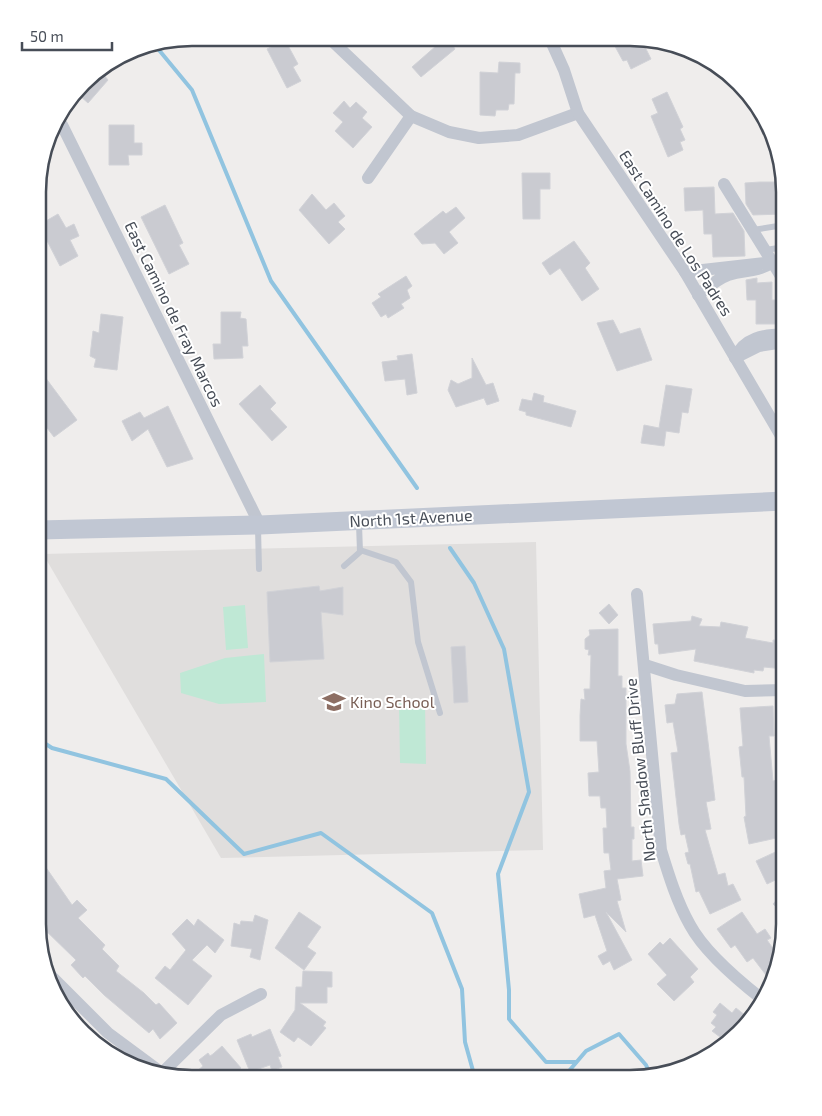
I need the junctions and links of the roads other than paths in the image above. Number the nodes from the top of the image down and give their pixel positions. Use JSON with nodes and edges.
{"nodes":[{"id":1,"x":337,"y":46,"type":"edge"},
{"id":2,"x":553,"y":46,"type":"edge"},
{"id":3,"x":578,"y":113,"type":"junction"},
{"id":4,"x":411,"y":116,"type":"junction"},
{"id":5,"x":62,"y":127,"type":"edge"},
{"id":6,"x":368,"y":178,"type":"dead end"},
{"id":7,"x":724,"y":184,"type":"dead end"},
{"id":8,"x":776,"y":226,"type":"edge"},
{"id":9,"x":753,"y":230,"type":"junction"},
{"id":10,"x":776,"y":248,"type":"edge"},
{"id":11,"x":766,"y":250,"type":"junction"},
{"id":12,"x":773,"y":262,"type":"junction"},
{"id":13,"x":776,"y":267,"type":"edge"},
{"id":14,"x":685,"y":272,"type":"junction"},
{"id":15,"x":698,"y":295,"type":"junction"},
{"id":16,"x":776,"y":334,"type":"edge"},
{"id":17,"x":776,"y":343,"type":"edge"},
{"id":18,"x":736,"y":358,"type":"junction"},
{"id":19,"x":776,"y":427,"type":"edge"},
{"id":20,"x":776,"y":501,"type":"edge"},
{"id":21,"x":359,"y":520,"type":"junction"},
{"id":22,"x":259,"y":525,"type":"junction"},
{"id":23,"x":46,"y":530,"type":"edge"},
{"id":24,"x":360,"y":550,"type":"junction"},
{"id":25,"x":344,"y":566,"type":"dead end"},
{"id":26,"x":259,"y":569,"type":"dead end"},
{"id":27,"x":637,"y":594,"type":"dead end"},
{"id":28,"x":645,"y":665,"type":"junction"},
{"id":29,"x":775,"y":690,"type":"edge"},
{"id":30,"x":440,"y":714,"type":"dead end"},
{"id":31,"x":59,"y":984,"type":"edge"},
{"id":32,"x":261,"y":994,"type":"dead end"},
{"id":33,"x":757,"y":995,"type":"edge"},
{"id":34,"x":149,"y":1063,"type":"edge"},
{"id":35,"x":167,"y":1068,"type":"edge"}],
"edges":[{"from":1,"to":4,"type":"street"},
{"from":2,"to":3,"type":"street","name":"East Camino de Los Padres"},
{"from":3,"to":4,"type":"street"},
{"from":3,"to":14,"type":"street","name":"East Camino de Los Padres"},
{"from":4,"to":6,"type":"street"},
{"from":5,"to":22,"type":"street","name":"East Camino de Fray Marcos"},
{"from":7,"to":9,"type":"street"},
{"from":8,"to":9,"type":"lane"},
{"from":9,"to":11,"type":"street"},
{"from":10,"to":11,"type":"lane"},
{"from":11,"to":12,"type":"street"},
{"from":12,"to":13,"type":"street"},
{"from":12,"to":14,"type":"street"},
{"from":12,"to":15,"type":"street"},
{"from":14,"to":15,"type":"street","name":"East Camino de Los Padres"},
{"from":15,"to":18,"type":"street","name":"East Camino de Los Padres"},
{"from":16,"to":18,"type":"street"},
{"from":17,"to":18,"type":"street"},
{"from":18,"to":19,"type":"street","name":"East Camino de Los Padres"},
{"from":20,"to":21,"type":"main road","name":"North 1st Avenue"},
{"from":21,"to":22,"type":"main road","name":"North 1st Avenue"},
{"from":21,"to":24,"type":"lane"},
{"from":22,"to":23,"type":"main road","name":"North 1st Avenue"},
{"from":22,"to":26,"type":"lane"},
{"from":24,"to":25,"type":"lane"},
{"from":24,"to":30,"type":"lane"},
{"from":27,"to":28,"type":"street","name":"North Shadow Bluff Drive"},
{"from":28,"to":29,"type":"street"},
{"from":28,"to":33,"type":"street","name":"North Shadow Bluff Drive"},
{"from":31,"to":34,"type":"street"},
{"from":32,"to":35,"type":"street"}]}
